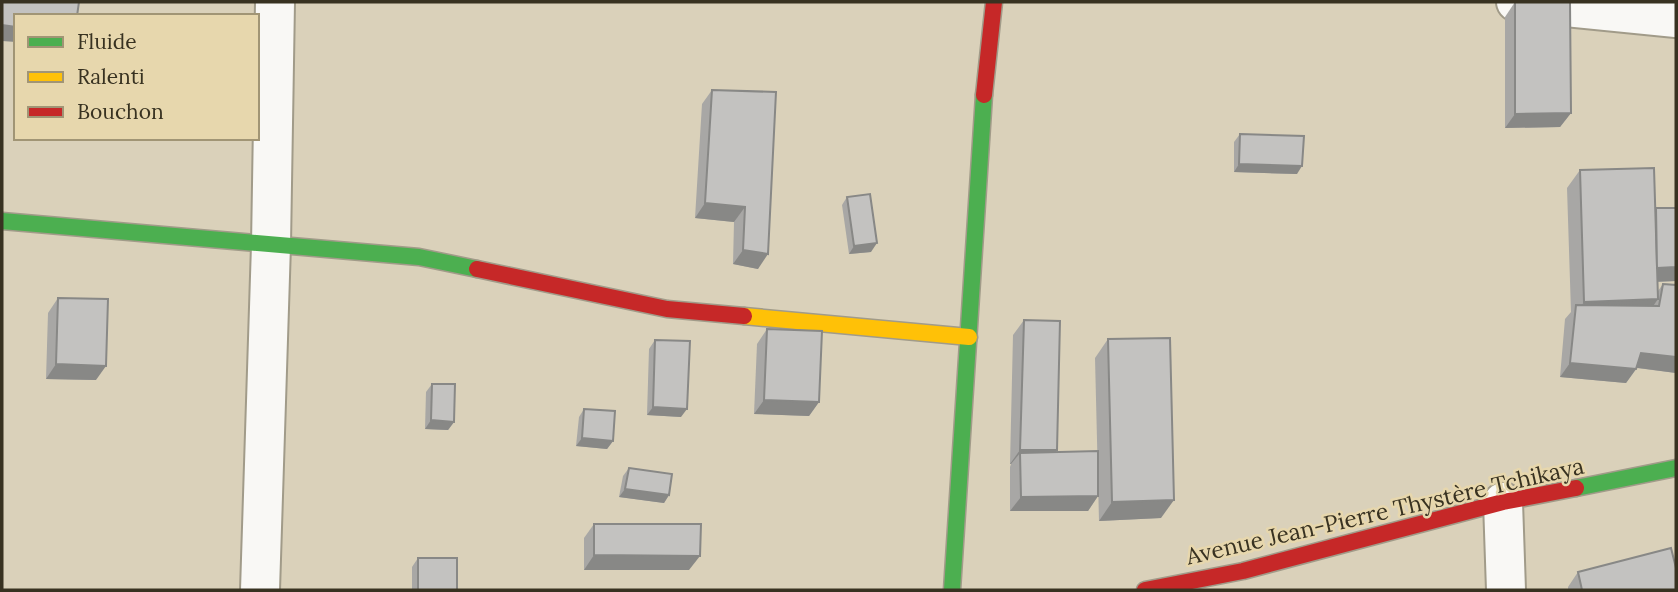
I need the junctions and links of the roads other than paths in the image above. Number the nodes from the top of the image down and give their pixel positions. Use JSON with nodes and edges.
{"nodes":[{"id":1,"x":275,"y":2,"type":"edge"},
{"id":2,"x":994,"y":2,"type":"edge"},
{"id":3,"x":1516,"y":2,"type":"edge"},
{"id":4,"x":1676,"y":18,"type":"edge"},
{"id":5,"x":2,"y":221,"type":"edge"},
{"id":6,"x":271,"y":245,"type":"junction"},
{"id":7,"x":969,"y":337,"type":"junction"},
{"id":8,"x":1676,"y":468,"type":"edge"},
{"id":9,"x":1503,"y":502,"type":"junction"},
{"id":10,"x":260,"y":590,"type":"edge"},
{"id":11,"x":952,"y":590,"type":"edge"},
{"id":12,"x":1145,"y":590,"type":"edge"},
{"id":13,"x":1507,"y":590,"type":"edge"}],
"edges":[{"from":1,"to":6,"type":"street"},
{"from":2,"to":7,"type":"street"},
{"from":3,"to":4,"type":"street"},
{"from":5,"to":6,"type":"street"},
{"from":6,"to":7,"type":"street"},
{"from":6,"to":10,"type":"street"},
{"from":7,"to":11,"type":"street"},
{"from":8,"to":9,"type":"street","name":"Avenue Jean-Pierre Thystère Tchikaya"},
{"from":9,"to":12,"type":"street","name":"Avenue Jean-Pierre Thystère Tchikaya"},
{"from":9,"to":13,"type":"street"}]}
